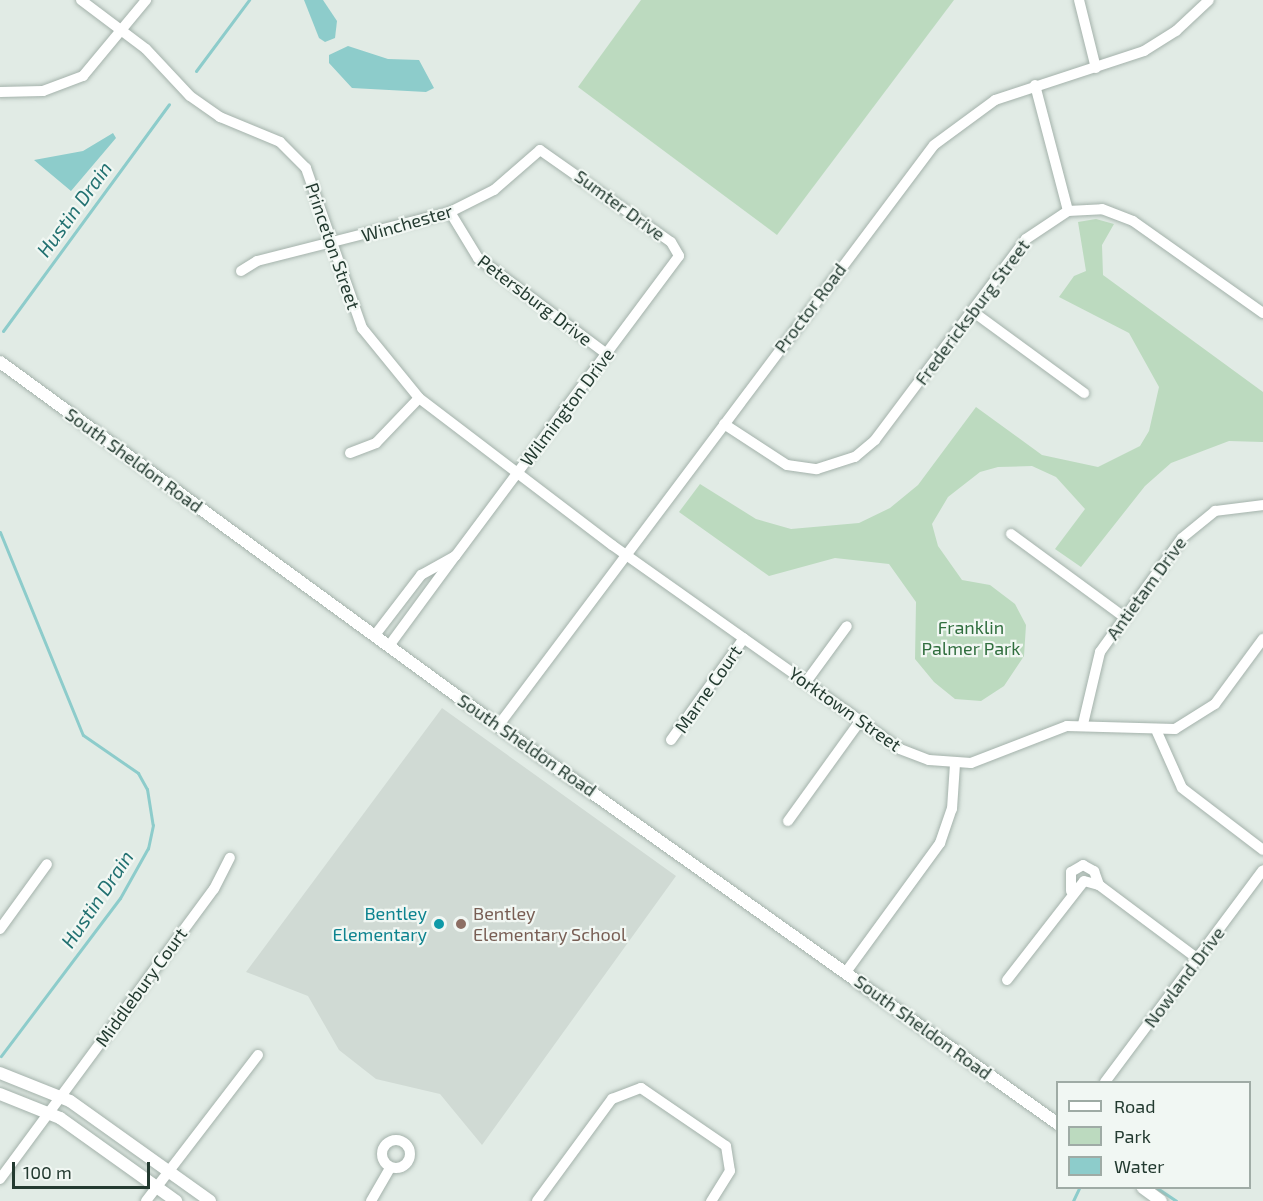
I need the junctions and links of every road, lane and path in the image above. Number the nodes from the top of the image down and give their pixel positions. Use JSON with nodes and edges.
{"nodes":[{"id":1,"x":81,"y":0,"type":"edge"},
{"id":2,"x":146,"y":0,"type":"edge"},
{"id":3,"x":1079,"y":0,"type":"edge"},
{"id":4,"x":1209,"y":0,"type":"edge"},
{"id":5,"x":123,"y":30,"type":"junction"},
{"id":6,"x":1096,"y":68,"type":"junction"},
{"id":7,"x":1035,"y":85,"type":"junction"},
{"id":8,"x":0,"y":92,"type":"edge"},
{"id":9,"x":556,"y":159,"type":"joint"},
{"id":10,"x":1068,"y":211,"type":"junction"},
{"id":11,"x":450,"y":212,"type":"junction"},
{"id":12,"x":330,"y":244,"type":"junction"},
{"id":13,"x":679,"y":256,"type":"joint"},
{"id":14,"x":241,"y":271,"type":"dead end"},
{"id":15,"x":972,"y":311,"type":"junction"},
{"id":16,"x":1263,"y":313,"type":"edge"},
{"id":17,"x":607,"y":354,"type":"junction"},
{"id":18,"x":0,"y":362,"type":"edge"},
{"id":19,"x":1084,"y":393,"type":"dead end"},
{"id":20,"x":419,"y":398,"type":"junction"},
{"id":21,"x":724,"y":424,"type":"junction"},
{"id":22,"x":350,"y":453,"type":"dead end"},
{"id":23,"x":518,"y":473,"type":"junction"},
{"id":24,"x":1263,"y":505,"type":"edge"},
{"id":25,"x":570,"y":513,"type":"joint"},
{"id":26,"x":1011,"y":534,"type":"dead end"},
{"id":27,"x":627,"y":555,"type":"junction"},
{"id":28,"x":455,"y":556,"type":"junction"},
{"id":29,"x":1124,"y":617,"type":"junction"},
{"id":30,"x":847,"y":626,"type":"dead end"},
{"id":31,"x":375,"y":636,"type":"junction"},
{"id":32,"x":744,"y":638,"type":"junction"},
{"id":33,"x":1263,"y":639,"type":"edge"},
{"id":34,"x":389,"y":646,"type":"junction"},
{"id":35,"x":806,"y":682,"type":"junction"},
{"id":36,"x":860,"y":721,"type":"junction"},
{"id":37,"x":1083,"y":724,"type":"junction"},
{"id":38,"x":498,"y":726,"type":"junction"},
{"id":39,"x":1157,"y":732,"type":"junction"},
{"id":40,"x":672,"y":740,"type":"dead end"},
{"id":41,"x":955,"y":764,"type":"junction"},
{"id":42,"x":788,"y":821,"type":"dead end"},
{"id":43,"x":1263,"y":850,"type":"edge"},
{"id":44,"x":230,"y":858,"type":"dead end"},
{"id":45,"x":47,"y":864,"type":"dead end"},
{"id":46,"x":1263,"y":870,"type":"edge"},
{"id":47,"x":0,"y":929,"type":"edge"},
{"id":48,"x":1198,"y":959,"type":"junction"},
{"id":49,"x":846,"y":972,"type":"junction"},
{"id":50,"x":1007,"y":980,"type":"dead end"},
{"id":51,"x":258,"y":1055,"type":"dead end"},
{"id":52,"x":0,"y":1073,"type":"edge"},
{"id":53,"x":1106,"y":1081,"type":"edge"},
{"id":54,"x":0,"y":1094,"type":"edge"},
{"id":55,"x":60,"y":1098,"type":"junction"},
{"id":56,"x":48,"y":1114,"type":"junction"},
{"id":57,"x":1056,"y":1123,"type":"edge"},
{"id":58,"x":391,"y":1167,"type":"dead end"},
{"id":59,"x":168,"y":1170,"type":"junction"},
{"id":60,"x":0,"y":1179,"type":"edge"},
{"id":61,"x":156,"y":1186,"type":"junction"},
{"id":62,"x":1144,"y":1189,"type":"edge"},
{"id":63,"x":146,"y":1201,"type":"edge"},
{"id":64,"x":176,"y":1201,"type":"edge"},
{"id":65,"x":210,"y":1201,"type":"edge"},
{"id":66,"x":371,"y":1201,"type":"edge"},
{"id":67,"x":537,"y":1201,"type":"edge"},
{"id":68,"x":711,"y":1201,"type":"edge"},
{"id":69,"x":1161,"y":1201,"type":"edge"}],
"edges":[{"from":1,"to":5,"type":"street","name":"Princeton Street"},
{"from":2,"to":5,"type":"street"},
{"from":3,"to":6,"type":"street"},
{"from":4,"to":6,"type":"street","name":"Proctor Road"},
{"from":5,"to":8,"type":"street"},
{"from":5,"to":12,"type":"street","name":"Princeton Street"},
{"from":6,"to":7,"type":"street","name":"Proctor Road"},
{"from":7,"to":10,"type":"street"},
{"from":7,"to":21,"type":"street","name":"Proctor Road"},
{"from":9,"to":11,"type":"street","name":"Winchester"},
{"from":9,"to":13,"type":"street","name":"Sumter Drive"},
{"from":10,"to":15,"type":"street","name":"Fredericksburg Street"},
{"from":10,"to":16,"type":"street","name":"Fredericksburg Street"},
{"from":11,"to":12,"type":"street","name":"Winchester"},
{"from":11,"to":17,"type":"street","name":"Petersburg Drive"},
{"from":12,"to":14,"type":"street","name":"Winchester"},
{"from":12,"to":20,"type":"street","name":"Princeton Street"},
{"from":13,"to":17,"type":"street","name":"Wilmington Drive"},
{"from":15,"to":19,"type":"street"},
{"from":15,"to":21,"type":"street","name":"Fredericksburg Street"},
{"from":17,"to":23,"type":"street","name":"Wilmington Drive"},
{"from":18,"to":31,"type":"street","name":"South Sheldon Road"},
{"from":20,"to":22,"type":"street"},
{"from":20,"to":23,"type":"street","name":"Princeton Street"},
{"from":21,"to":27,"type":"street","name":"Proctor Road"},
{"from":23,"to":25,"type":"street","name":"Princeton Street"},
{"from":23,"to":28,"type":"street","name":"Wilmington Drive"},
{"from":24,"to":29,"type":"street","name":"Antietam Drive"},
{"from":25,"to":27,"type":"street","name":"Yorktown Street"},
{"from":26,"to":29,"type":"street"},
{"from":27,"to":32,"type":"street","name":"Yorktown Street"},
{"from":27,"to":38,"type":"street","name":"Proctor Road"},
{"from":28,"to":31,"type":"street","name":"Wilmington Drive"},
{"from":28,"to":34,"type":"street","name":"Wilmington Drive"},
{"from":29,"to":37,"type":"street","name":"Antietam Drive"},
{"from":30,"to":35,"type":"street"},
{"from":31,"to":34,"type":"street","name":"South Sheldon Road"},
{"from":32,"to":35,"type":"street","name":"Yorktown Street"},
{"from":32,"to":40,"type":"street","name":"Marne Court"},
{"from":33,"to":39,"type":"street","name":"Yorktown Street"},
{"from":34,"to":38,"type":"street","name":"South Sheldon Road"},
{"from":35,"to":36,"type":"street","name":"Yorktown Street"},
{"from":36,"to":41,"type":"street","name":"Yorktown Street"},
{"from":36,"to":42,"type":"street"},
{"from":37,"to":39,"type":"street","name":"Yorktown Street"},
{"from":37,"to":41,"type":"street","name":"Yorktown Street"},
{"from":38,"to":49,"type":"street","name":"South Sheldon Road"},
{"from":39,"to":43,"type":"street"},
{"from":41,"to":49,"type":"street"},
{"from":44,"to":55,"type":"street","name":"Middlebury Court"},
{"from":45,"to":47,"type":"street"},
{"from":46,"to":48,"type":"street","name":"Nowland Drive"},
{"from":48,"to":50,"type":"street"},
{"from":48,"to":53,"type":"street","name":"Nowland Drive"},
{"from":49,"to":57,"type":"street","name":"South Sheldon Road"},
{"from":51,"to":59,"type":"street"},
{"from":52,"to":55,"type":"street"},
{"from":54,"to":56,"type":"street"},
{"from":55,"to":56,"type":"street","name":"Middlebury Court"},
{"from":55,"to":59,"type":"street"},
{"from":56,"to":60,"type":"street","name":"Middlebury Court"},
{"from":56,"to":61,"type":"street"},
{"from":58,"to":66,"type":"street"},
{"from":59,"to":61,"type":"street"},
{"from":59,"to":65,"type":"street"},
{"from":61,"to":63,"type":"street"},
{"from":61,"to":64,"type":"street"},
{"from":62,"to":69,"type":"street"},
{"from":67,"to":68,"type":"street"}]}
